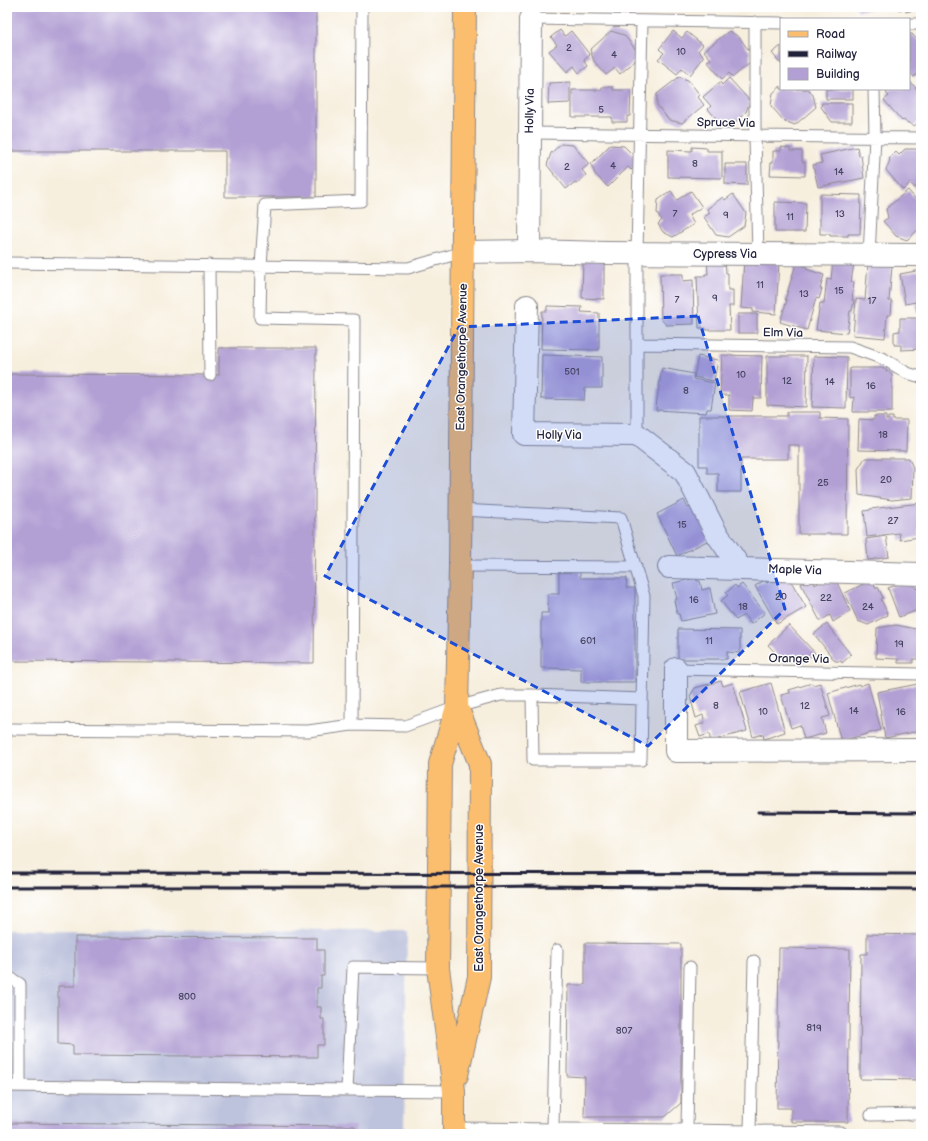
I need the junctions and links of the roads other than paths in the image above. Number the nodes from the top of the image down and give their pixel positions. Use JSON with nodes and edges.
{"nodes":[{"id":1,"x":362,"y":7,"type":"edge"},
{"id":2,"x":465,"y":7,"type":"edge"},
{"id":3,"x":531,"y":20,"type":"joint"},
{"id":4,"x":642,"y":21,"type":"junction"},
{"id":5,"x":755,"y":22,"type":"junction"},
{"id":6,"x":780,"y":22,"type":"edge"},
{"id":7,"x":910,"y":24,"type":"edge"},
{"id":8,"x":921,"y":24,"type":"edge"},
{"id":9,"x":874,"y":90,"type":"edge"},
{"id":10,"x":530,"y":133,"type":"junction"},
{"id":11,"x":640,"y":134,"type":"junction"},
{"id":12,"x":755,"y":136,"type":"junction"},
{"id":13,"x":875,"y":138,"type":"junction"},
{"id":14,"x":921,"y":138,"type":"edge"},
{"id":15,"x":529,"y":251,"type":"junction"},
{"id":16,"x":463,"y":252,"type":"junction"},
{"id":17,"x":637,"y":253,"type":"junction"},
{"id":18,"x":758,"y":254,"type":"junction"},
{"id":19,"x":869,"y":255,"type":"junction"},
{"id":20,"x":921,"y":255,"type":"edge"},
{"id":21,"x":7,"y":263,"type":"edge"},
{"id":22,"x":209,"y":265,"type":"junction"},
{"id":23,"x":261,"y":266,"type":"junction"},
{"id":24,"x":527,"y":306,"type":"dead end"},
{"id":25,"x":638,"y":344,"type":"junction"},
{"id":26,"x":210,"y":375,"type":"dead end"},
{"id":27,"x":921,"y":377,"type":"edge"},
{"id":28,"x":637,"y":435,"type":"junction"},
{"id":29,"x":460,"y":510,"type":"junction"},
{"id":30,"x":460,"y":566,"type":"junction"},
{"id":31,"x":636,"y":567,"type":"junction"},
{"id":32,"x":669,"y":567,"type":"dead end"},
{"id":33,"x":741,"y":569,"type":"junction"},
{"id":34,"x":921,"y":574,"type":"edge"},
{"id":35,"x":676,"y":669,"type":"joint"},
{"id":36,"x":921,"y":674,"type":"edge"},
{"id":37,"x":532,"y":695,"type":"junction"},
{"id":38,"x":642,"y":699,"type":"junction"},
{"id":39,"x":457,"y":707,"type":"junction"},
{"id":40,"x":352,"y":725,"type":"junction"},
{"id":41,"x":7,"y":728,"type":"edge"},
{"id":42,"x":921,"y":750,"type":"edge"},
{"id":43,"x":556,"y":950,"type":"dead end"},
{"id":44,"x":754,"y":960,"type":"dead end"},
{"id":45,"x":690,"y":967,"type":"dead end"},
{"id":46,"x":438,"y":968,"type":"junction"},
{"id":47,"x":7,"y":976,"type":"edge"},
{"id":48,"x":7,"y":1086,"type":"edge"},
{"id":49,"x":20,"y":1086,"type":"junction"},
{"id":50,"x":347,"y":1090,"type":"junction"},
{"id":51,"x":454,"y":1091,"type":"junction"},
{"id":52,"x":921,"y":1114,"type":"edge"},
{"id":53,"x":871,"y":1115,"type":"dead end"},
{"id":54,"x":553,"y":1128,"type":"junction"},
{"id":55,"x":687,"y":1130,"type":"junction"},
{"id":56,"x":454,"y":1131,"type":"edge"},
{"id":57,"x":750,"y":1131,"type":"junction"},
{"id":58,"x":841,"y":1132,"type":"dead end"}],
"edges":[{"from":1,"to":23,"type":"lane"},
{"from":2,"to":16,"type":"main road","name":"East Orangethorpe Avenue"},
{"from":3,"to":4,"type":"lane"},
{"from":3,"to":10,"type":"street","name":"Holly Via"},
{"from":4,"to":5,"type":"lane"},
{"from":4,"to":11,"type":"lane"},
{"from":5,"to":6,"type":"lane"},
{"from":5,"to":12,"type":"lane"},
{"from":7,"to":8,"type":"lane"},
{"from":9,"to":13,"type":"lane"},
{"from":10,"to":11,"type":"lane","name":"Spruce Via"},
{"from":10,"to":15,"type":"street","name":"Holly Via"},
{"from":11,"to":12,"type":"lane","name":"Spruce Via"},
{"from":11,"to":17,"type":"lane"},
{"from":12,"to":13,"type":"lane","name":"Spruce Via"},
{"from":12,"to":18,"type":"lane"},
{"from":13,"to":14,"type":"lane","name":"Spruce Via"},
{"from":13,"to":19,"type":"lane"},
{"from":15,"to":16,"type":"street","name":"Cypress Via"},
{"from":15,"to":17,"type":"street","name":"Cypress Via"},
{"from":16,"to":23,"type":"lane"},
{"from":16,"to":29,"type":"main road","name":"East Orangethorpe Avenue"},
{"from":17,"to":18,"type":"street","name":"Cypress Via"},
{"from":17,"to":25,"type":"lane"},
{"from":18,"to":19,"type":"street","name":"Cypress Via"},
{"from":19,"to":20,"type":"street","name":"Cypress Via"},
{"from":21,"to":22,"type":"lane"},
{"from":22,"to":23,"type":"lane"},
{"from":22,"to":26,"type":"lane"},
{"from":23,"to":40,"type":"lane"},
{"from":24,"to":28,"type":"street","name":"Holly Via"},
{"from":25,"to":27,"type":"lane","name":"Elm Via"},
{"from":25,"to":28,"type":"lane"},
{"from":28,"to":33,"type":"street"},
{"from":29,"to":30,"type":"main road","name":"East Orangethorpe Avenue"},
{"from":29,"to":31,"type":"lane"},
{"from":30,"to":31,"type":"lane"},
{"from":30,"to":39,"type":"main road","name":"East Orangethorpe Avenue"},
{"from":31,"to":38,"type":"lane"},
{"from":32,"to":33,"type":"street","name":"Maple Via"},
{"from":33,"to":34,"type":"street","name":"Maple Via"},
{"from":35,"to":36,"type":"lane","name":"Orange Via"},
{"from":35,"to":42,"type":"street"},
{"from":37,"to":38,"type":"lane"},
{"from":37,"to":38,"type":"lane"},
{"from":37,"to":39,"type":"lane"},
{"from":39,"to":40,"type":"lane"},
{"from":39,"to":46,"type":"main road","name":"East Orangethorpe Avenue"},
{"from":39,"to":51,"type":"main road","name":"East Orangethorpe Avenue"},
{"from":40,"to":41,"type":"lane"},
{"from":43,"to":54,"type":"lane"},
{"from":44,"to":57,"type":"lane"},
{"from":45,"to":55,"type":"lane"},
{"from":46,"to":50,"type":"lane"},
{"from":46,"to":51,"type":"main road","name":"East Orangethorpe Avenue"},
{"from":47,"to":49,"type":"lane"},
{"from":48,"to":49,"type":"lane"},
{"from":49,"to":50,"type":"lane"},
{"from":50,"to":51,"type":"lane"},
{"from":51,"to":56,"type":"main road","name":"East Orangethorpe Avenue"},
{"from":52,"to":53,"type":"lane"},
{"from":54,"to":55,"type":"lane"},
{"from":54,"to":56,"type":"lane"},
{"from":55,"to":57,"type":"lane"},
{"from":57,"to":58,"type":"lane"}]}
